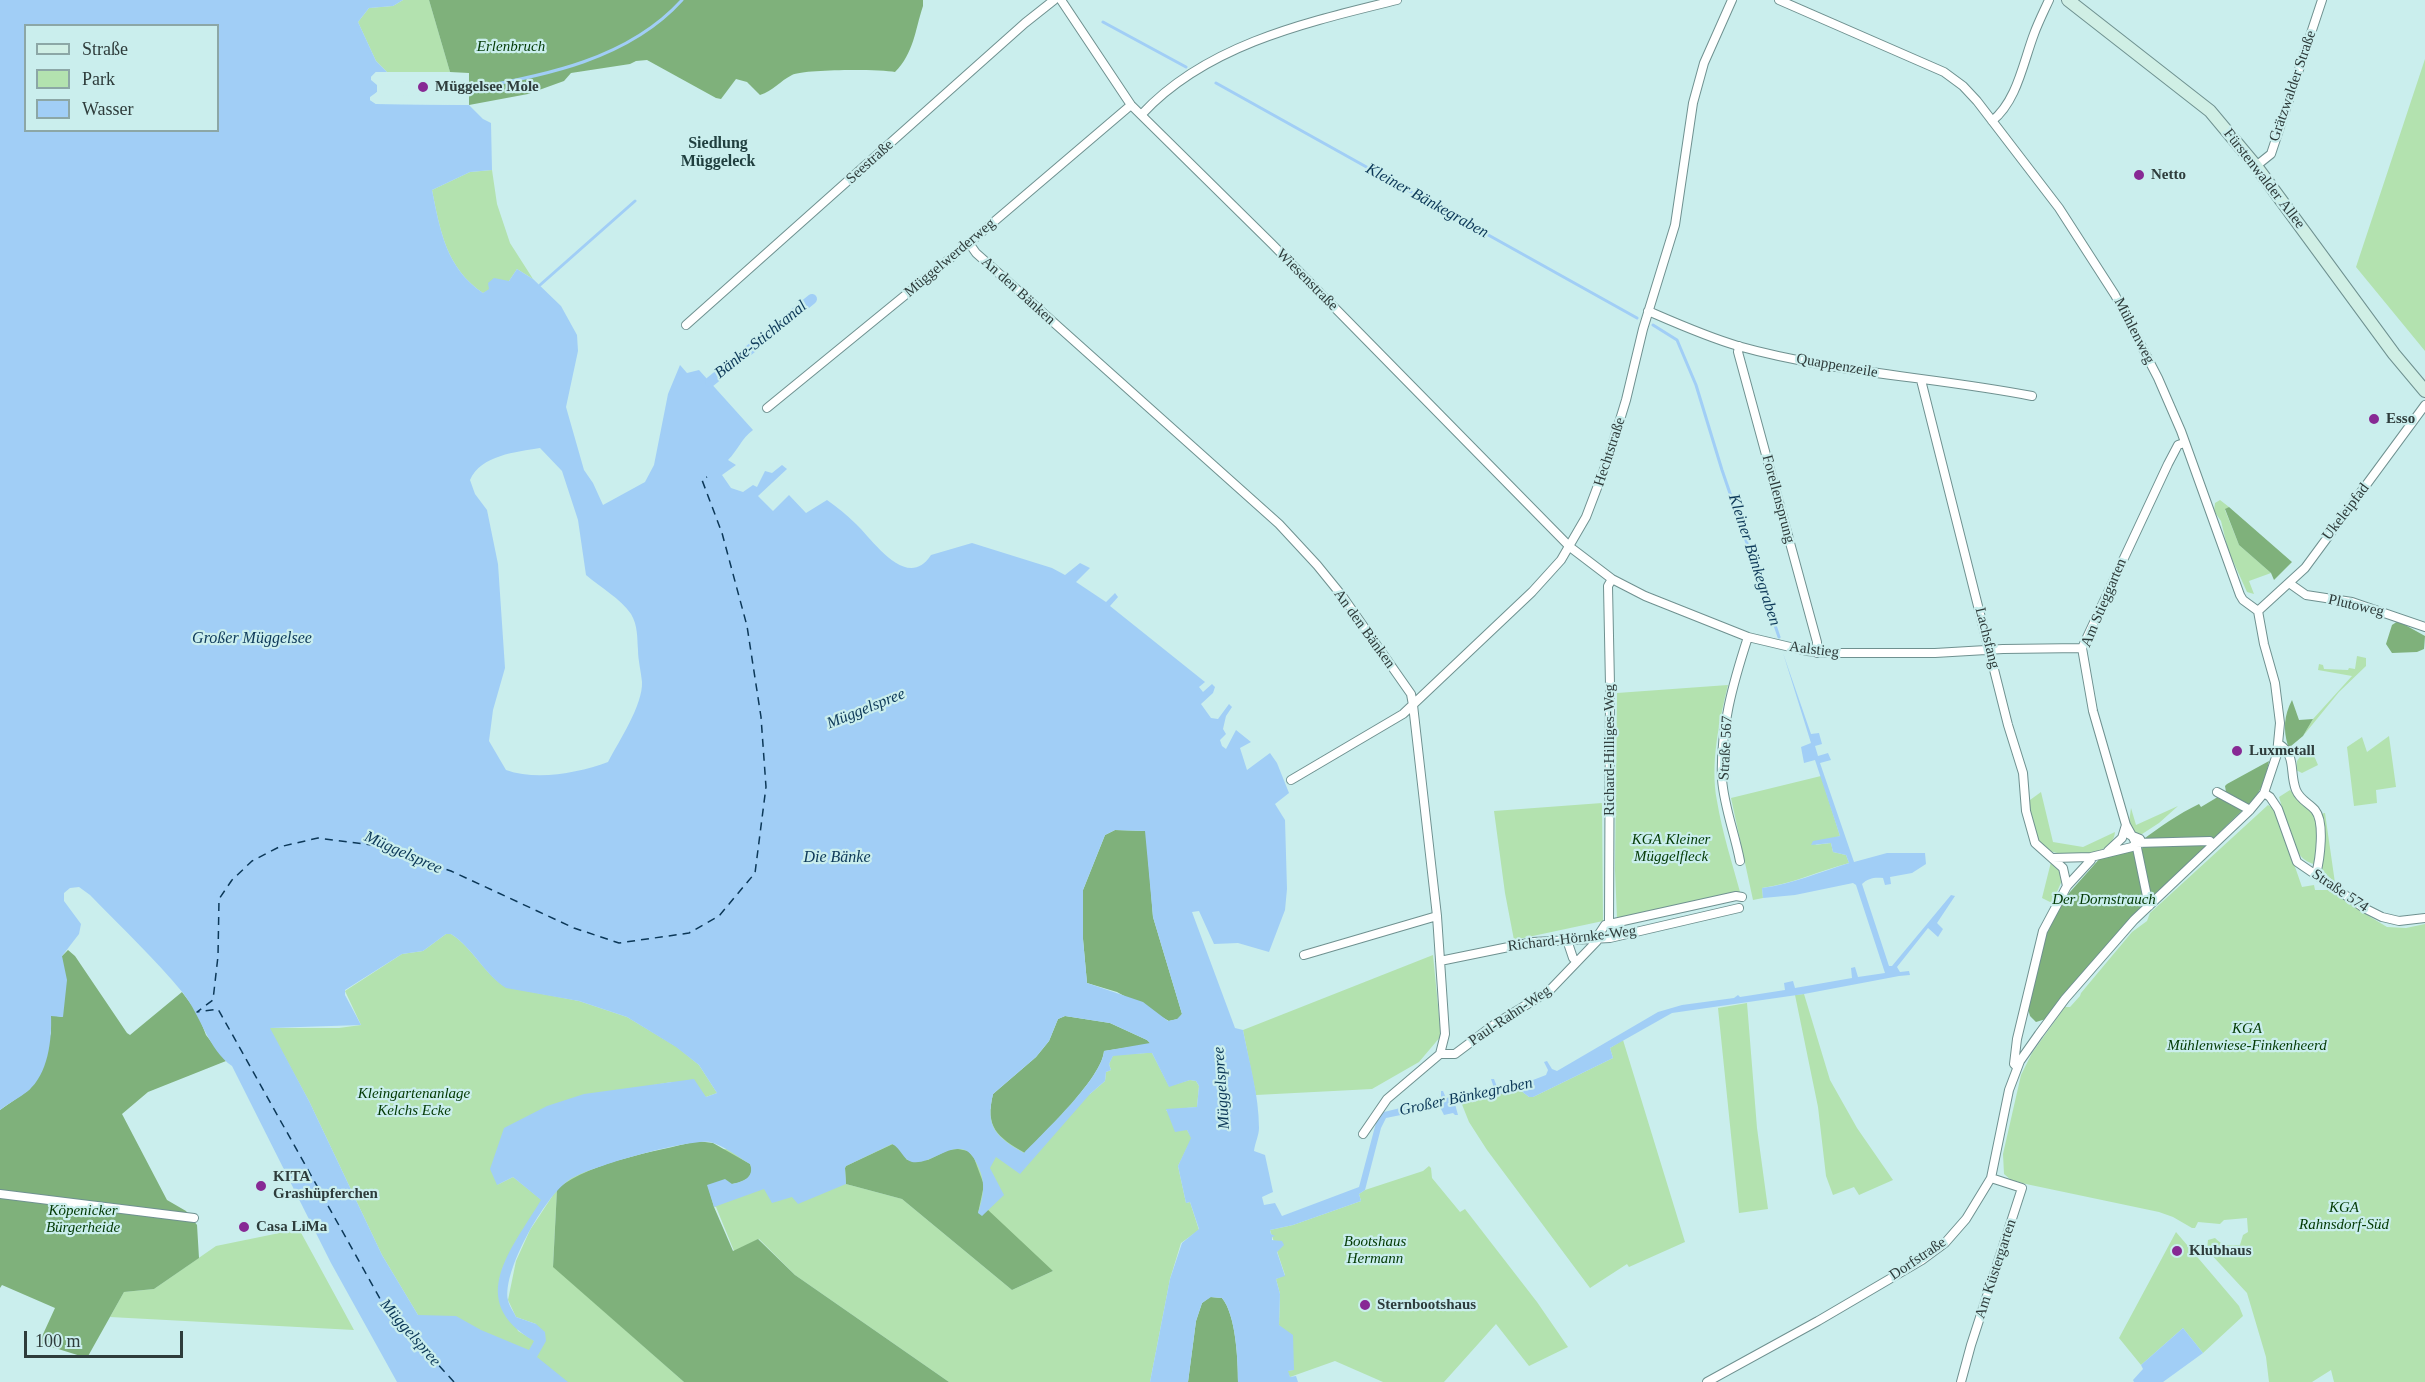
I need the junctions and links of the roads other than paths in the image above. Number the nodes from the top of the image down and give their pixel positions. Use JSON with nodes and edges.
{"nodes":[{"id":1,"x":1054,"y":0,"type":"edge"},
{"id":2,"x":1061,"y":0,"type":"edge"},
{"id":3,"x":1397,"y":0,"type":"edge"},
{"id":4,"x":1732,"y":0,"type":"edge"},
{"id":5,"x":1779,"y":0,"type":"edge"},
{"id":6,"x":2049,"y":0,"type":"edge"},
{"id":7,"x":2068,"y":0,"type":"edge"},
{"id":8,"x":2322,"y":0,"type":"edge"},
{"id":9,"x":1131,"y":105,"type":"junction"},
{"id":10,"x":1142,"y":114,"type":"junction"},
{"id":11,"x":1992,"y":121,"type":"junction"},
{"id":12,"x":2256,"y":166,"type":"junction"},
{"id":13,"x":969,"y":243,"type":"junction"},
{"id":14,"x":1648,"y":311,"type":"junction"},
{"id":15,"x":686,"y":325,"type":"dead end"},
{"id":16,"x":1739,"y":346,"type":"junction"},
{"id":17,"x":1921,"y":380,"type":"junction"},
{"id":18,"x":2424,"y":389,"type":"edge"},
{"id":19,"x":2032,"y":396,"type":"dead end"},
{"id":20,"x":2425,"y":405,"type":"edge"},
{"id":21,"x":767,"y":408,"type":"dead end"},
{"id":22,"x":2184,"y":443,"type":"junction"},
{"id":23,"x":1569,"y":547,"type":"junction"},
{"id":24,"x":1612,"y":579,"type":"junction"},
{"id":25,"x":2289,"y":583,"type":"junction"},
{"id":26,"x":2258,"y":611,"type":"junction"},
{"id":27,"x":2425,"y":627,"type":"edge"},
{"id":28,"x":1748,"y":637,"type":"junction"},
{"id":29,"x":2082,"y":648,"type":"junction"},
{"id":30,"x":1991,"y":650,"type":"junction"},
{"id":31,"x":1817,"y":653,"type":"junction"},
{"id":32,"x":1413,"y":705,"type":"junction"},
{"id":33,"x":2279,"y":744,"type":"junction"},
{"id":34,"x":1291,"y":780,"type":"dead end"},
{"id":35,"x":2217,"y":792,"type":"dead end"},
{"id":36,"x":2262,"y":796,"type":"junction"},
{"id":37,"x":2250,"y":810,"type":"junction"},
{"id":38,"x":2126,"y":825,"type":"junction"},
{"id":39,"x":2138,"y":841,"type":"junction"},
{"id":40,"x":2214,"y":844,"type":"junction"},
{"id":41,"x":2108,"y":852,"type":"junction"},
{"id":42,"x":2091,"y":857,"type":"junction"},
{"id":43,"x":2054,"y":858,"type":"junction"},
{"id":44,"x":1740,"y":861,"type":"dead end"},
{"id":45,"x":2316,"y":874,"type":"junction"},
{"id":46,"x":2067,"y":886,"type":"junction"},
{"id":47,"x":1742,"y":897,"type":"dead end"},
{"id":48,"x":2149,"y":906,"type":"junction"},
{"id":49,"x":1739,"y":908,"type":"dead end"},
{"id":50,"x":1437,"y":916,"type":"junction"},
{"id":51,"x":2425,"y":918,"type":"edge"},
{"id":52,"x":1609,"y":923,"type":"junction"},
{"id":53,"x":1598,"y":939,"type":"junction"},
{"id":54,"x":1567,"y":940,"type":"junction"},
{"id":55,"x":1304,"y":955,"type":"dead end"},
{"id":56,"x":1440,"y":961,"type":"junction"},
{"id":57,"x":1577,"y":962,"type":"junction"},
{"id":58,"x":1440,"y":1054,"type":"junction"},
{"id":59,"x":2017,"y":1067,"type":"junction"},
{"id":60,"x":1363,"y":1134,"type":"dead end"},
{"id":61,"x":1991,"y":1178,"type":"junction"},
{"id":62,"x":0,"y":1194,"type":"edge"},
{"id":63,"x":194,"y":1218,"type":"dead end"},
{"id":64,"x":1724,"y":1373,"type":"junction"},
{"id":65,"x":1707,"y":1382,"type":"edge"},
{"id":66,"x":1716,"y":1382,"type":"edge"},
{"id":67,"x":1961,"y":1382,"type":"edge"}],
"edges":[{"from":1,"to":15,"type":"street","name":"Seestraße"},
{"from":2,"to":9,"type":"street","name":"Wiesenstraße"},
{"from":3,"to":10,"type":"street"},
{"from":4,"to":14,"type":"street","name":"Hechtstraße"},
{"from":5,"to":11,"type":"street","name":"Mühlenweg"},
{"from":6,"to":11,"type":"street"},
{"from":7,"to":12,"type":"main road","name":"Fürstenwalder Allee"},
{"from":8,"to":12,"type":"street","name":"Grätzwalder Straße"},
{"from":9,"to":10,"type":"street","name":"Wiesenstraße"},
{"from":9,"to":13,"type":"street","name":"Müggelwerderweg"},
{"from":10,"to":23,"type":"street","name":"Wiesenstraße"},
{"from":11,"to":22,"type":"street","name":"Mühlenweg"},
{"from":12,"to":18,"type":"main road","name":"Fürstenwalder Allee"},
{"from":13,"to":21,"type":"street","name":"Müggelwerderweg"},
{"from":13,"to":32,"type":"street","name":"An den Bänken"},
{"from":14,"to":16,"type":"street","name":"Quappenzeile"},
{"from":14,"to":23,"type":"street","name":"Hechtstraße"},
{"from":16,"to":17,"type":"street","name":"Quappenzeile"},
{"from":16,"to":31,"type":"street","name":"Forellensprung"},
{"from":17,"to":19,"type":"street","name":"Quappenzeile"},
{"from":17,"to":30,"type":"street","name":"Lachsfang"},
{"from":20,"to":25,"type":"street","name":"Ukeleipfad"},
{"from":22,"to":26,"type":"street","name":"Mühlenweg"},
{"from":22,"to":29,"type":"street","name":"Am Stieggarten"},
{"from":23,"to":24,"type":"street","name":"Aalstieg"},
{"from":23,"to":32,"type":"street","name":"Hechtstraße"},
{"from":24,"to":28,"type":"street","name":"Aalstieg"},
{"from":24,"to":52,"type":"street","name":"Richard-Hilliges-Weg"},
{"from":25,"to":26,"type":"street","name":"Ukeleipfad"},
{"from":25,"to":27,"type":"street","name":"Plutoweg"},
{"from":26,"to":33,"type":"street"},
{"from":28,"to":31,"type":"street","name":"Aalstieg"},
{"from":28,"to":44,"type":"street","name":"Straße 567"},
{"from":29,"to":30,"type":"street","name":"Aalstieg"},
{"from":29,"to":38,"type":"street","name":"Am Stieggarten"},
{"from":30,"to":31,"type":"street","name":"Aalstieg"},
{"from":30,"to":43,"type":"street","name":"Lachsfang"},
{"from":32,"to":34,"type":"street","name":"Hechtstraße"},
{"from":32,"to":50,"type":"street","name":"An den Bänken"},
{"from":33,"to":36,"type":"street"},
{"from":33,"to":45,"type":"street"},
{"from":35,"to":37,"type":"street"},
{"from":36,"to":37,"type":"street","name":"Dorfstraße"},
{"from":36,"to":45,"type":"street","name":"Straße 574"},
{"from":37,"to":40,"type":"street","name":"Dorfstraße"},
{"from":38,"to":39,"type":"street","name":"Am Stieggarten"},
{"from":38,"to":41,"type":"street"},
{"from":39,"to":40,"type":"street"},
{"from":39,"to":41,"type":"street"},
{"from":39,"to":48,"type":"street"},
{"from":40,"to":48,"type":"street","name":"Dorfstraße"},
{"from":41,"to":42,"type":"street"},
{"from":42,"to":43,"type":"street"},
{"from":42,"to":46,"type":"street","name":"Dorfstraße"},
{"from":43,"to":46,"type":"street","name":"Lachsfang"},
{"from":45,"to":51,"type":"street","name":"Straße 574"},
{"from":46,"to":59,"type":"street","name":"Dorfstraße"},
{"from":47,"to":52,"type":"street","name":"Richard-Hörnke-Weg"},
{"from":48,"to":59,"type":"street","name":"Dorfstraße"},
{"from":49,"to":53,"type":"street","name":"Richard-Hörnke-Weg"},
{"from":50,"to":55,"type":"street"},
{"from":50,"to":56,"type":"street","name":"An den Bänken"},
{"from":52,"to":53,"type":"street","name":"Paul-Rahn-Weg"},
{"from":53,"to":54,"type":"street","name":"Richard-Hörnke-Weg"},
{"from":53,"to":57,"type":"street","name":"Paul-Rahn-Weg"},
{"from":54,"to":56,"type":"street","name":"Richard-Hörnke-Weg"},
{"from":54,"to":57,"type":"street"},
{"from":56,"to":58,"type":"street","name":"An den Bänken"},
{"from":57,"to":58,"type":"street","name":"Paul-Rahn-Weg"},
{"from":58,"to":60,"type":"street"},
{"from":59,"to":61,"type":"street","name":"Dorfstraße"},
{"from":61,"to":64,"type":"street","name":"Dorfstraße"},
{"from":61,"to":67,"type":"street","name":"Am Küstergarten"},
{"from":62,"to":63,"type":"street"},
{"from":64,"to":65,"type":"street","name":"Dorfstraße"},
{"from":64,"to":66,"type":"street","name":"Dorfstraße"}]}
